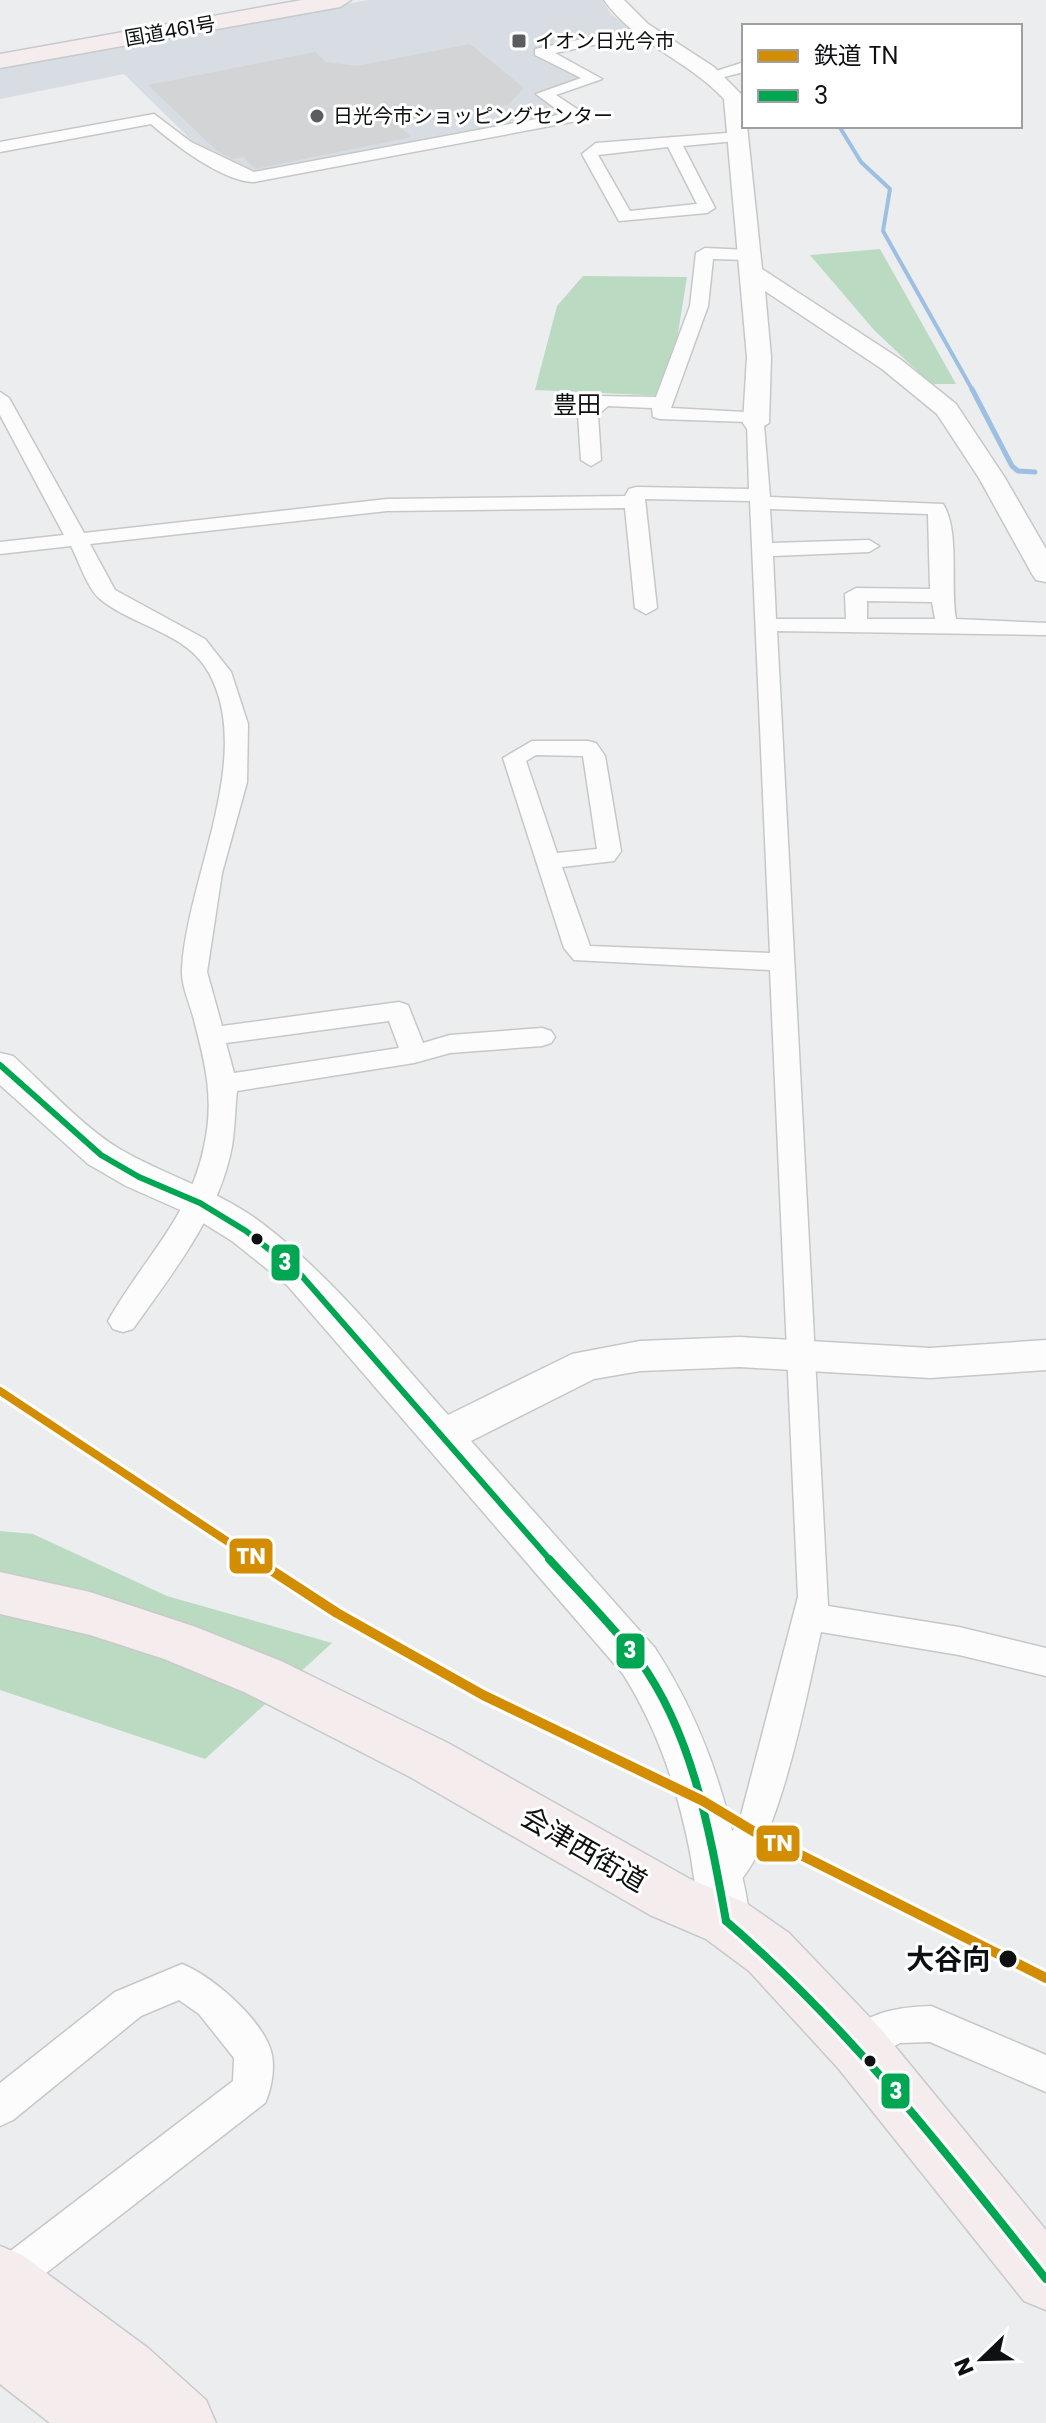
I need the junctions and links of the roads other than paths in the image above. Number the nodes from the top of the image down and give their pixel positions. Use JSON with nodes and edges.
{"nodes":[{"id":1,"x":300,"y":0,"type":"edge"},
{"id":2,"x":340,"y":0,"type":"edge"},
{"id":3,"x":614,"y":0,"type":"edge"},
{"id":4,"x":645,"y":30,"type":"junction"},
{"id":5,"x":0,"y":55,"type":"edge"},
{"id":6,"x":0,"y":61,"type":"edge"},
{"id":7,"x":742,"y":68,"type":"edge"},
{"id":8,"x":712,"y":75,"type":"junction"},
{"id":9,"x":740,"y":137,"type":"junction"},
{"id":10,"x":674,"y":144,"type":"junction"},
{"id":11,"x":0,"y":147,"type":"edge"},
{"id":12,"x":749,"y":263,"type":"junction"},
{"id":13,"x":0,"y":398,"type":"edge"},
{"id":14,"x":664,"y":403,"type":"junction"},
{"id":15,"x":756,"y":420,"type":"junction"},
{"id":16,"x":591,"y":460,"type":"dead end"},
{"id":17,"x":758,"y":499,"type":"junction"},
{"id":18,"x":634,"y":502,"type":"junction"},
{"id":19,"x":78,"y":538,"type":"junction"},
{"id":20,"x":869,"y":546,"type":"dead end"},
{"id":21,"x":0,"y":548,"type":"edge"},
{"id":22,"x":762,"y":550,"type":"junction"},
{"id":23,"x":1046,"y":574,"type":"edge"},
{"id":24,"x":942,"y":596,"type":"junction"},
{"id":25,"x":646,"y":608,"type":"dead end"},
{"id":26,"x":767,"y":625,"type":"junction"},
{"id":27,"x":857,"y":625,"type":"junction"},
{"id":28,"x":947,"y":625,"type":"junction"},
{"id":29,"x":1046,"y":629,"type":"edge"},
{"id":30,"x":549,"y":861,"type":"junction"},
{"id":31,"x":782,"y":962,"type":"junction"},
{"id":32,"x":214,"y":1036,"type":"junction"},
{"id":33,"x":542,"y":1037,"type":"dead end"},
{"id":34,"x":414,"y":1054,"type":"junction"},
{"id":35,"x":0,"y":1065,"type":"edge"},
{"id":36,"x":224,"y":1084,"type":"junction"},
{"id":37,"x":200,"y":1203,"type":"junction"},
{"id":38,"x":123,"y":1321,"type":"dead end"},
{"id":39,"x":801,"y":1355,"type":"junction"},
{"id":40,"x":1046,"y":1355,"type":"edge"},
{"id":41,"x":442,"y":1437,"type":"junction"},
{"id":42,"x":0,"y":1593,"type":"edge"},
{"id":43,"x":810,"y":1616,"type":"junction"},
{"id":44,"x":1046,"y":1662,"type":"edge"},
{"id":45,"x":723,"y":1901,"type":"junction"},
{"id":46,"x":859,"y":2048,"type":"junction"},
{"id":47,"x":1046,"y":2074,"type":"edge"},
{"id":48,"x":0,"y":2107,"type":"edge"},
{"id":49,"x":3,"y":2279,"type":"edge"},
{"id":50,"x":1046,"y":2279,"type":"edge"},
{"id":51,"x":0,"y":2344,"type":"edge"},
{"id":52,"x":103,"y":2423,"type":"edge"},
{"id":53,"x":183,"y":2423,"type":"edge"}],
"edges":[{"from":1,"to":5,"type":"highway","name":"国道461号"},
{"from":2,"to":6,"type":"highway","name":"国道461号"},
{"from":3,"to":4,"type":"street"},
{"from":4,"to":8,"type":"street"},
{"from":4,"to":11,"type":"street"},
{"from":7,"to":8,"type":"street"},
{"from":8,"to":9,"type":"street"},
{"from":9,"to":10,"type":"street"},
{"from":9,"to":12,"type":"street"},
{"from":10,"to":10,"type":"street"},
{"from":12,"to":14,"type":"street"},
{"from":12,"to":15,"type":"street"},
{"from":12,"to":23,"type":"street"},
{"from":13,"to":19,"type":"street"},
{"from":14,"to":15,"type":"street"},
{"from":14,"to":16,"type":"street"},
{"from":15,"to":17,"type":"street"},
{"from":17,"to":18,"type":"street"},
{"from":17,"to":22,"type":"street"},
{"from":17,"to":24,"type":"street"},
{"from":18,"to":19,"type":"street"},
{"from":18,"to":25,"type":"street"},
{"from":19,"to":21,"type":"street"},
{"from":19,"to":32,"type":"street"},
{"from":20,"to":22,"type":"street"},
{"from":22,"to":26,"type":"street"},
{"from":24,"to":27,"type":"street"},
{"from":24,"to":28,"type":"street"},
{"from":26,"to":27,"type":"street"},
{"from":26,"to":31,"type":"street"},
{"from":27,"to":28,"type":"street"},
{"from":28,"to":29,"type":"street"},
{"from":30,"to":30,"type":"street"},
{"from":30,"to":31,"type":"street"},
{"from":31,"to":39,"type":"street"},
{"from":32,"to":34,"type":"street"},
{"from":32,"to":36,"type":"street"},
{"from":33,"to":34,"type":"street"},
{"from":34,"to":36,"type":"street"},
{"from":35,"to":37,"type":"street"},
{"from":36,"to":37,"type":"street"},
{"from":37,"to":38,"type":"street"},
{"from":37,"to":41,"type":"street"},
{"from":39,"to":40,"type":"street"},
{"from":39,"to":41,"type":"street"},
{"from":39,"to":43,"type":"street"},
{"from":41,"to":45,"type":"street"},
{"from":42,"to":45,"type":"highway","name":"会津西街道"},
{"from":43,"to":44,"type":"street"},
{"from":43,"to":45,"type":"street"},
{"from":45,"to":46,"type":"highway","name":"会津西街道"},
{"from":46,"to":47,"type":"street"},
{"from":46,"to":50,"type":"highway","name":"会津西街道"},
{"from":48,"to":49,"type":"street"},
{"from":49,"to":53,"type":"highway"},
{"from":51,"to":52,"type":"highway"}]}
